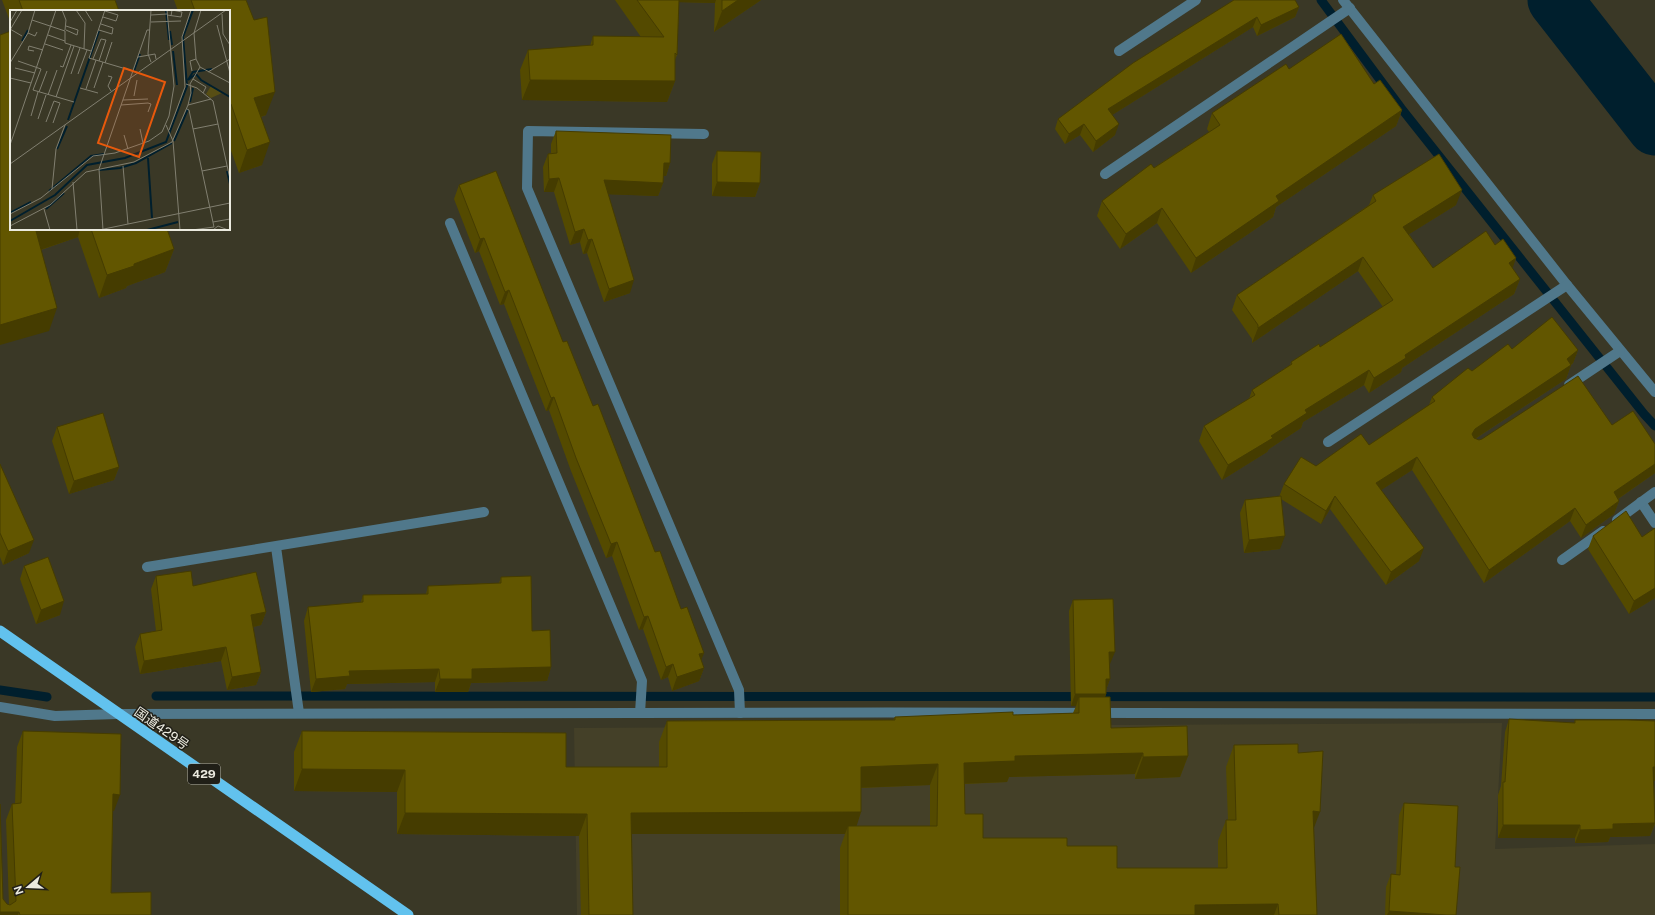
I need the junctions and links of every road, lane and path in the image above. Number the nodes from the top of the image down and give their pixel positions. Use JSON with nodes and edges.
{"nodes":[{"id":1,"x":1196,"y":0,"type":"edge"},
{"id":2,"x":1345,"y":7,"type":"edge"},
{"id":3,"x":1119,"y":51,"type":"dead end"},
{"id":4,"x":704,"y":134,"type":"dead end"},
{"id":5,"x":1105,"y":174,"type":"dead end"},
{"id":6,"x":450,"y":223,"type":"dead end"},
{"id":7,"x":1567,"y":285,"type":"junction"},
{"id":8,"x":1620,"y":351,"type":"junction"},
{"id":9,"x":1559,"y":391,"type":"edge"},
{"id":10,"x":1655,"y":392,"type":"edge"},
{"id":11,"x":1328,"y":442,"type":"dead end"},
{"id":12,"x":1655,"y":492,"type":"edge"},
{"id":13,"x":1641,"y":502,"type":"junction"},
{"id":14,"x":484,"y":512,"type":"dead end"},
{"id":15,"x":1655,"y":522,"type":"edge"},
{"id":16,"x":276,"y":547,"type":"junction"},
{"id":17,"x":1562,"y":560,"type":"dead end"},
{"id":18,"x":147,"y":567,"type":"dead end"},
{"id":19,"x":0,"y":632,"type":"edge"},
{"id":20,"x":0,"y":707,"type":"edge"},
{"id":21,"x":740,"y":708,"type":"junction"},
{"id":22,"x":640,"y":709,"type":"junction"},
{"id":23,"x":299,"y":713,"type":"junction"},
{"id":24,"x":117,"y":714,"type":"junction"},
{"id":25,"x":1655,"y":714,"type":"edge"},
{"id":26,"x":408,"y":915,"type":"edge"}],
"edges":[{"from":1,"to":3,"type":"street"},
{"from":2,"to":5,"type":"street"},
{"from":2,"to":7,"type":"street"},
{"from":4,"to":21,"type":"street"},
{"from":6,"to":22,"type":"street"},
{"from":7,"to":8,"type":"street"},
{"from":7,"to":11,"type":"street"},
{"from":8,"to":9,"type":"street"},
{"from":8,"to":10,"type":"street"},
{"from":12,"to":13,"type":"street"},
{"from":13,"to":15,"type":"street"},
{"from":13,"to":17,"type":"street"},
{"from":14,"to":16,"type":"street"},
{"from":16,"to":18,"type":"street"},
{"from":16,"to":23,"type":"street"},
{"from":19,"to":24,"type":"highway","name":"国道429号","number":"429"},
{"from":20,"to":24,"type":"street"},
{"from":21,"to":22,"type":"street"},
{"from":21,"to":25,"type":"street"},
{"from":22,"to":23,"type":"street"},
{"from":23,"to":24,"type":"street"},
{"from":24,"to":26,"type":"highway","name":"国道429号","number":"429"}]}
